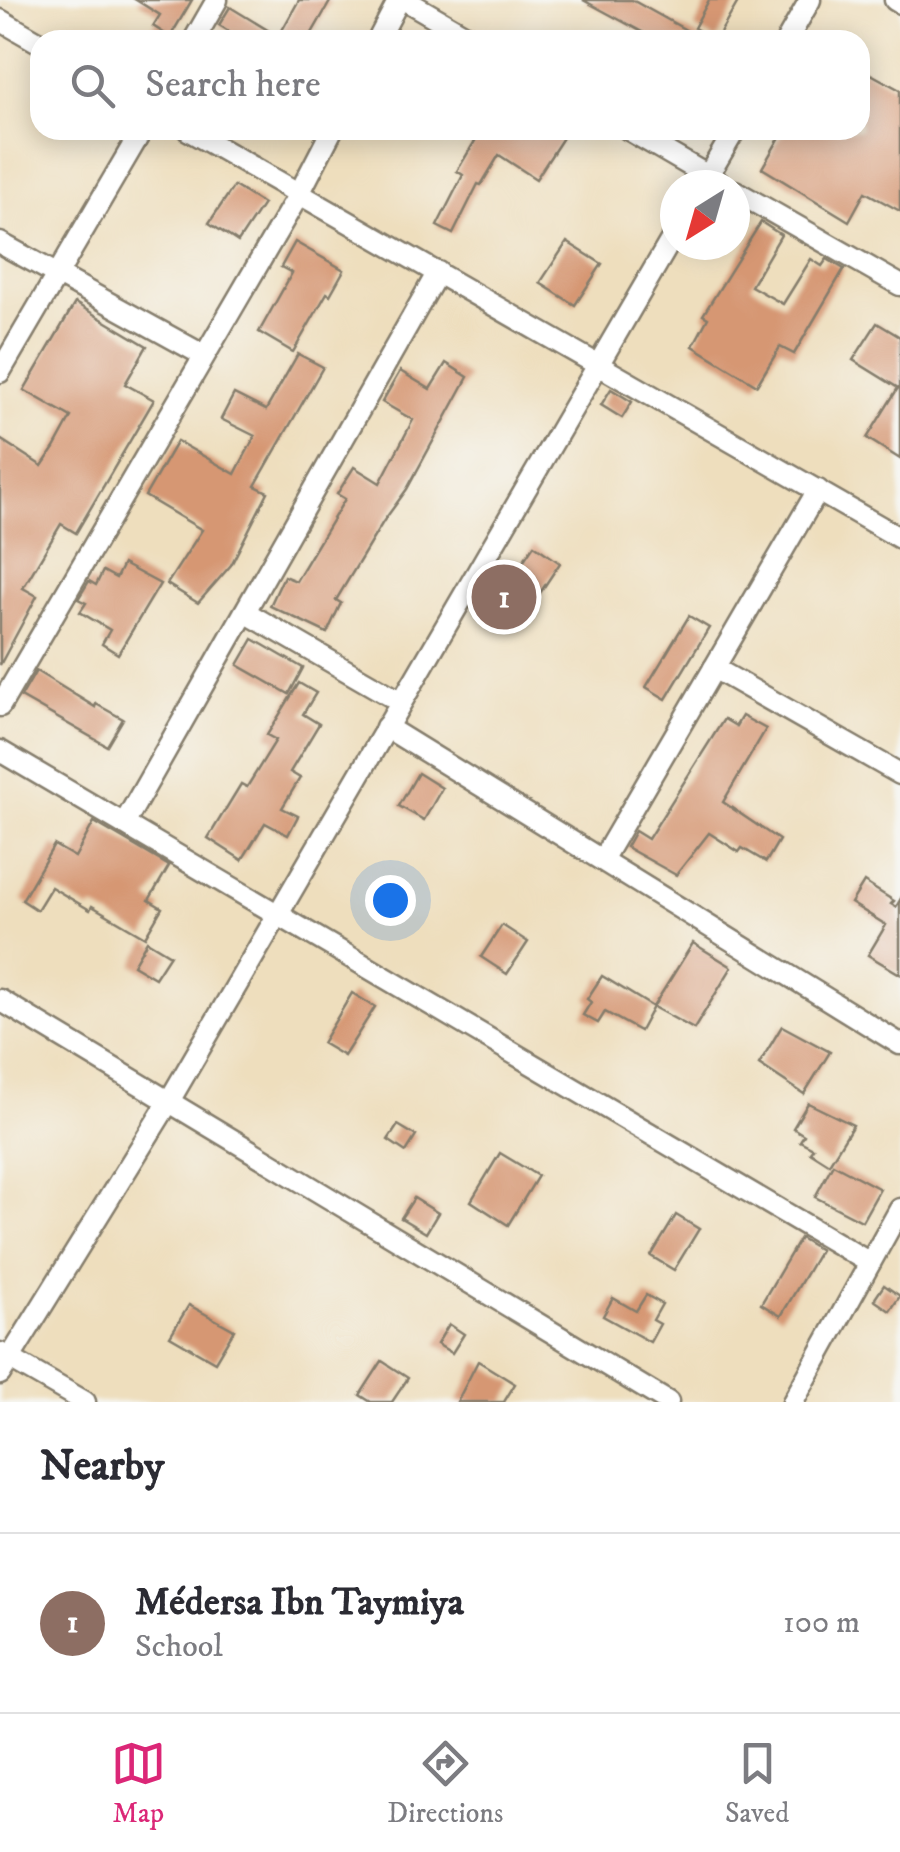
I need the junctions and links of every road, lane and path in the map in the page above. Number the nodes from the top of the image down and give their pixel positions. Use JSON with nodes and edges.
{"nodes":[{"id":1,"x":217,"y":0,"type":"edge"},
{"id":2,"x":402,"y":0,"type":"edge"},
{"id":3,"x":810,"y":0,"type":"edge"},
{"id":4,"x":0,"y":20,"type":"edge"},
{"id":5,"x":200,"y":30,"type":"edge"},
{"id":6,"x":384,"y":30,"type":"edge"},
{"id":7,"x":456,"y":30,"type":"edge"},
{"id":8,"x":793,"y":30,"type":"edge"},
{"id":9,"x":30,"y":38,"type":"edge"},
{"id":10,"x":136,"y":140,"type":"edge"},
{"id":11,"x":205,"y":140,"type":"edge"},
{"id":12,"x":327,"y":140,"type":"edge"},
{"id":13,"x":645,"y":140,"type":"edge"},
{"id":14,"x":731,"y":140,"type":"edge"},
{"id":15,"x":693,"y":170,"type":"edge"},
{"id":16,"x":717,"y":170,"type":"edge"},
{"id":17,"x":298,"y":194,"type":"junction"},
{"id":18,"x":750,"y":200,"type":"edge"},
{"id":19,"x":0,"y":243,"type":"edge"},
{"id":20,"x":660,"y":260,"type":"edge"},
{"id":21,"x":438,"y":272,"type":"junction"},
{"id":22,"x":57,"y":274,"type":"junction"},
{"id":23,"x":900,"y":285,"type":"edge"},
{"id":24,"x":203,"y":355,"type":"junction"},
{"id":25,"x":599,"y":364,"type":"junction"},
{"id":26,"x":0,"y":372,"type":"edge"},
{"id":27,"x":818,"y":490,"type":"junction"},
{"id":28,"x":900,"y":538,"type":"edge"},
{"id":29,"x":244,"y":612,"type":"junction"},
{"id":30,"x":714,"y":668,"type":"junction"},
{"id":31,"x":401,"y":702,"type":"junction"},
{"id":32,"x":0,"y":706,"type":"edge"},
{"id":33,"x":386,"y":727,"type":"junction"},
{"id":34,"x":0,"y":751,"type":"edge"},
{"id":35,"x":900,"y":774,"type":"edge"},
{"id":36,"x":124,"y":824,"type":"junction"},
{"id":37,"x":602,"y":860,"type":"junction"},
{"id":38,"x":277,"y":914,"type":"junction"},
{"id":39,"x":0,"y":1000,"type":"edge"},
{"id":40,"x":900,"y":1044,"type":"edge"},
{"id":41,"x":168,"y":1103,"type":"junction"},
{"id":42,"x":900,"y":1209,"type":"edge"},
{"id":43,"x":870,"y":1263,"type":"junction"},
{"id":44,"x":3,"y":1362,"type":"edge"},
{"id":45,"x":84,"y":1402,"type":"edge"},
{"id":46,"x":668,"y":1402,"type":"edge"},
{"id":47,"x":793,"y":1402,"type":"edge"}],
"edges":[{"from":1,"to":5,"type":"street"},
{"from":2,"to":6,"type":"street"},
{"from":2,"to":7,"type":"street"},
{"from":3,"to":8,"type":"street"},
{"from":4,"to":9,"type":"street"},
{"from":10,"to":22,"type":"street"},
{"from":11,"to":17,"type":"street"},
{"from":12,"to":17,"type":"street"},
{"from":13,"to":15,"type":"street"},
{"from":14,"to":16,"type":"street"},
{"from":17,"to":21,"type":"street"},
{"from":17,"to":24,"type":"street"},
{"from":18,"to":23,"type":"street"},
{"from":19,"to":22,"type":"street"},
{"from":20,"to":25,"type":"street"},
{"from":21,"to":25,"type":"street"},
{"from":21,"to":29,"type":"street"},
{"from":22,"to":24,"type":"street"},
{"from":22,"to":26,"type":"street"},
{"from":24,"to":32,"type":"street"},
{"from":25,"to":27,"type":"street"},
{"from":25,"to":31,"type":"street"},
{"from":27,"to":28,"type":"street"},
{"from":27,"to":30,"type":"street"},
{"from":29,"to":31,"type":"street"},
{"from":29,"to":36,"type":"street"},
{"from":30,"to":35,"type":"street"},
{"from":30,"to":37,"type":"street"},
{"from":31,"to":33,"type":"street"},
{"from":33,"to":37,"type":"street"},
{"from":33,"to":38,"type":"street"},
{"from":34,"to":36,"type":"street"},
{"from":36,"to":38,"type":"street"},
{"from":37,"to":40,"type":"street"},
{"from":38,"to":41,"type":"street"},
{"from":38,"to":43,"type":"street"},
{"from":39,"to":41,"type":"street"},
{"from":41,"to":44,"type":"street"},
{"from":41,"to":46,"type":"street"},
{"from":42,"to":43,"type":"street"},
{"from":43,"to":47,"type":"street"},
{"from":44,"to":45,"type":"street"}]}
